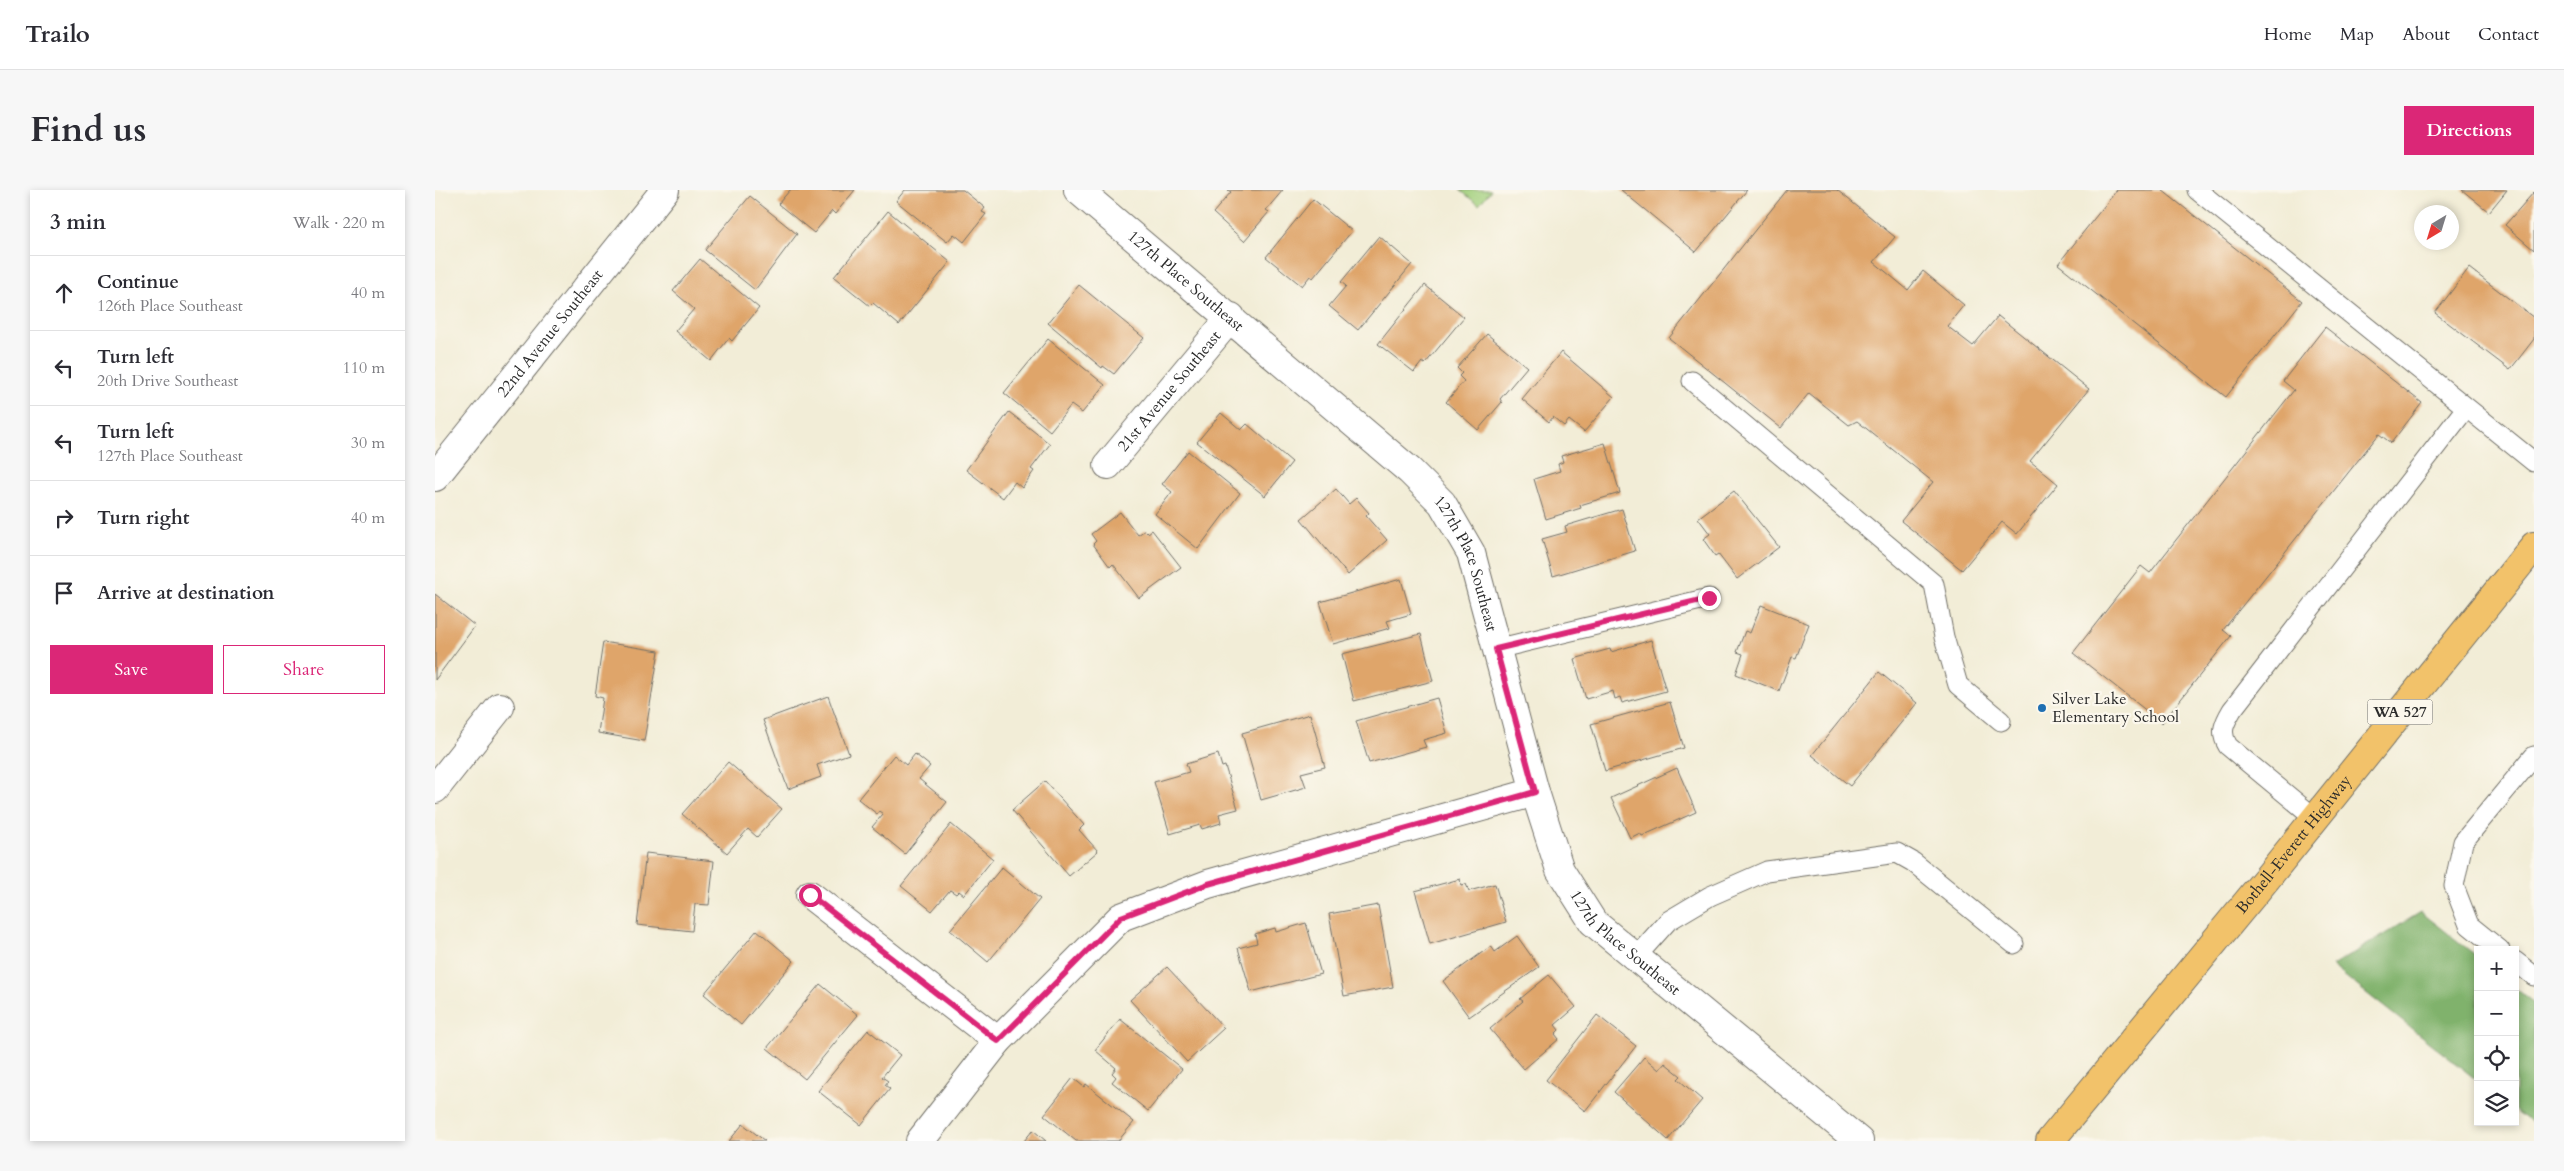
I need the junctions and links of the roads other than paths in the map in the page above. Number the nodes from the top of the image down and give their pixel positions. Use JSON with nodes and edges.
{"nodes":[{"id":1,"x":665,"y":190,"type":"edge"},
{"id":2,"x":1078,"y":190,"type":"edge"},
{"id":3,"x":2197,"y":190,"type":"edge"},
{"id":4,"x":1231,"y":317,"type":"junction"},
{"id":5,"x":1692,"y":381,"type":"dead end"},
{"id":6,"x":2466,"y":408,"type":"junction"},
{"id":7,"x":2534,"y":462,"type":"edge"},
{"id":8,"x":1108,"y":465,"type":"dead end"},
{"id":9,"x":435,"y":477,"type":"edge"},
{"id":10,"x":2534,"y":546,"type":"edge"},
{"id":11,"x":1709,"y":598,"type":"dead end"},
{"id":12,"x":1496,"y":649,"type":"junction"},
{"id":13,"x":500,"y":707,"type":"dead end"},
{"id":14,"x":2001,"y":721,"type":"dead end"},
{"id":15,"x":2534,"y":756,"type":"edge"},
{"id":16,"x":435,"y":789,"type":"edge"},
{"id":17,"x":1535,"y":792,"type":"junction"},
{"id":18,"x":2315,"y":818,"type":"junction"},
{"id":19,"x":810,"y":895,"type":"dead end"},
{"id":20,"x":2014,"y":944,"type":"dead end"},
{"id":21,"x":2496,"y":946,"type":"edge"},
{"id":22,"x":1635,"y":958,"type":"junction"},
{"id":23,"x":2519,"y":964,"type":"edge"},
{"id":24,"x":2534,"y":976,"type":"edge"},
{"id":25,"x":998,"y":1041,"type":"junction"},
{"id":26,"x":920,"y":1141,"type":"edge"},
{"id":27,"x":1859,"y":1141,"type":"edge"},
{"id":28,"x":2050,"y":1141,"type":"edge"}],
"edges":[{"from":1,"to":9,"type":"street","name":"22nd Avenue Southeast"},
{"from":2,"to":4,"type":"street","name":"127th Place Southeast"},
{"from":3,"to":6,"type":"lane"},
{"from":4,"to":8,"type":"street","name":"21st Avenue Southeast"},
{"from":4,"to":12,"type":"street","name":"127th Place Southeast"},
{"from":5,"to":14,"type":"lane"},
{"from":6,"to":7,"type":"lane"},
{"from":6,"to":18,"type":"lane"},
{"from":10,"to":18,"type":"main road","name":"Bothell-Everett Highway","number":"WA 527"},
{"from":11,"to":12,"type":"lane"},
{"from":12,"to":17,"type":"street","name":"127th Place Southeast"},
{"from":13,"to":16,"type":"street"},
{"from":15,"to":21,"type":"lane"},
{"from":17,"to":22,"type":"street","name":"127th Place Southeast"},
{"from":17,"to":25,"type":"street"},
{"from":18,"to":28,"type":"main road","name":"Bothell-Everett Highway","number":"WA 527"},
{"from":19,"to":25,"type":"street"},
{"from":20,"to":22,"type":"lane"},
{"from":22,"to":27,"type":"street","name":"127th Place Southeast"},
{"from":23,"to":24,"type":"lane"},
{"from":25,"to":26,"type":"street"}]}
